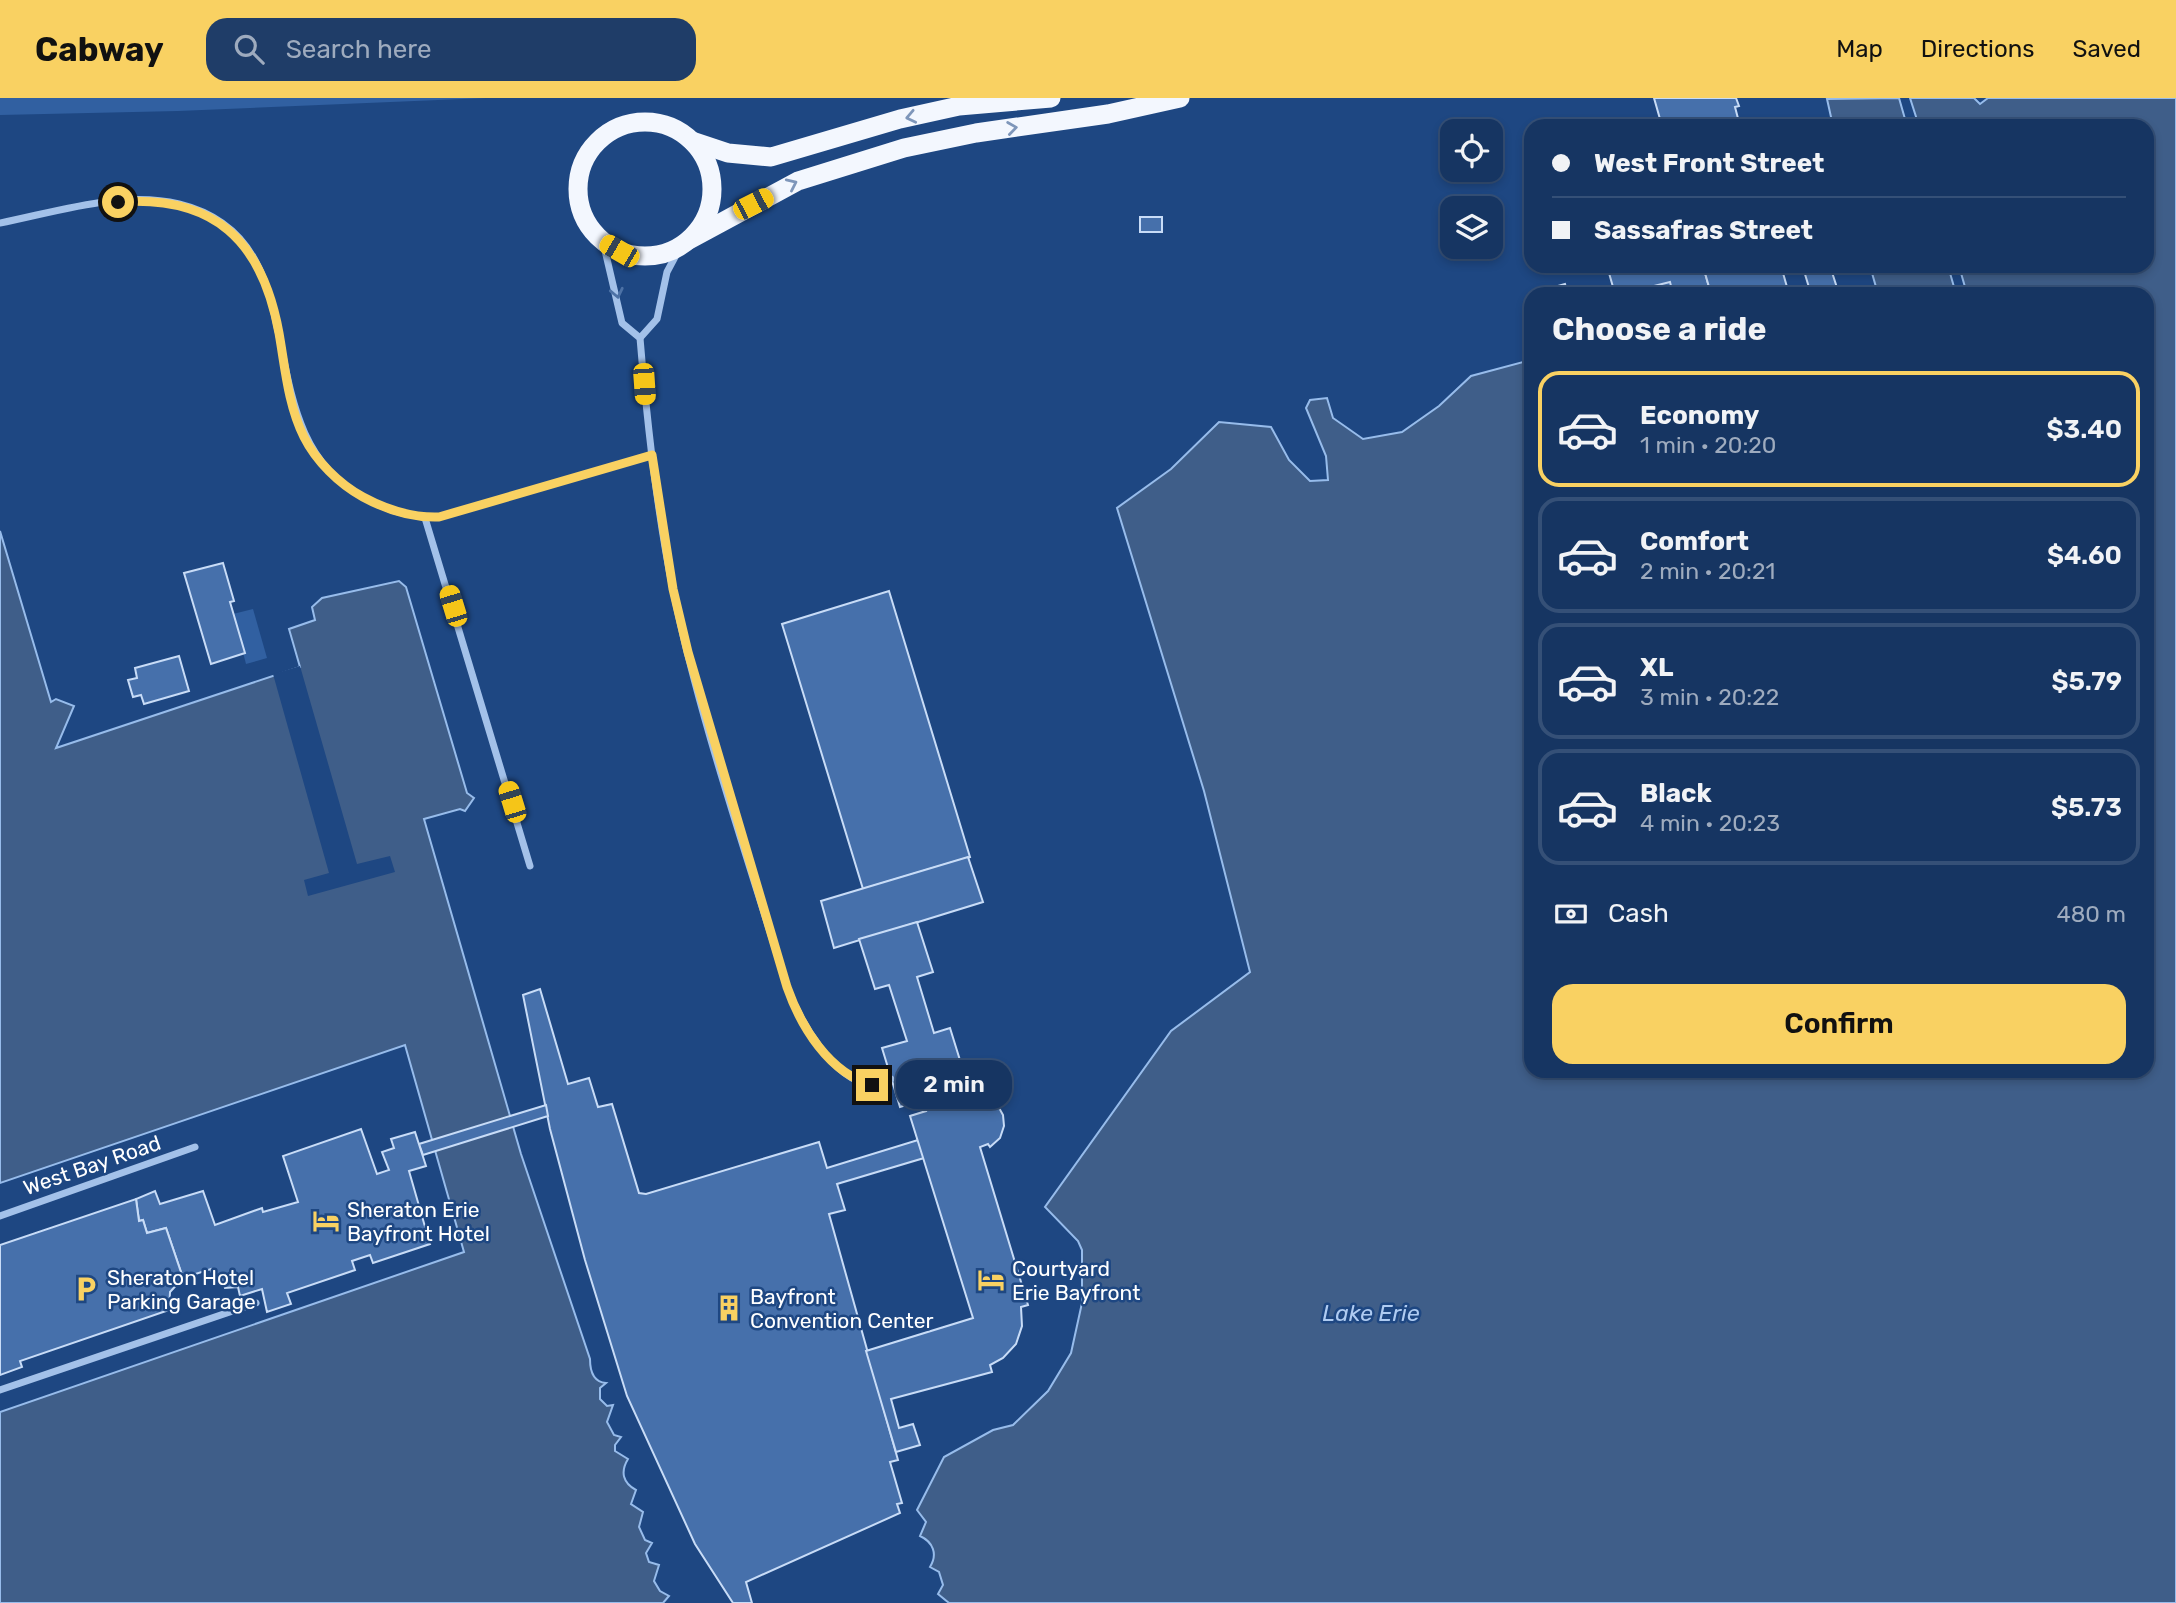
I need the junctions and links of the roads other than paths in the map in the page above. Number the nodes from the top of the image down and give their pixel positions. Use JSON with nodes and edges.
{"nodes":[{"id":1,"x":1051,"y":98,"type":"edge"},
{"id":2,"x":1180,"y":98,"type":"edge"},
{"id":3,"x":692,"y":141,"type":"junction"},
{"id":4,"x":0,"y":223,"type":"edge"},
{"id":5,"x":603,"y":242,"type":"junction"},
{"id":6,"x":685,"y":242,"type":"junction"},
{"id":7,"x":640,"y":338,"type":"junction"},
{"id":8,"x":652,"y":455,"type":"junction"},
{"id":9,"x":425,"y":517,"type":"junction"},
{"id":10,"x":530,"y":866,"type":"dead end"},
{"id":11,"x":891,"y":1079,"type":"dead end"},
{"id":12,"x":195,"y":1147,"type":"dead end"},
{"id":13,"x":0,"y":1216,"type":"edge"},
{"id":14,"x":256,"y":1303,"type":"dead end"},
{"id":15,"x":0,"y":1390,"type":"edge"}],
"edges":[{"from":1,"to":3,"type":"highway","one_way":true},
{"from":6,"to":2,"type":"highway","one_way":true},
{"from":3,"to":5,"type":"highway"},
{"from":3,"to":6,"type":"highway"},
{"from":4,"to":9,"type":"street"},
{"from":5,"to":6,"type":"highway"},
{"from":5,"to":7,"type":"street","one_way":true},
{"from":6,"to":7,"type":"street"},
{"from":7,"to":8,"type":"street"},
{"from":8,"to":9,"type":"street"},
{"from":8,"to":11,"type":"street"},
{"from":9,"to":10,"type":"street"},
{"from":12,"to":13,"type":"street","name":"West Bay Road"},
{"from":14,"to":15,"type":"street"}]}
